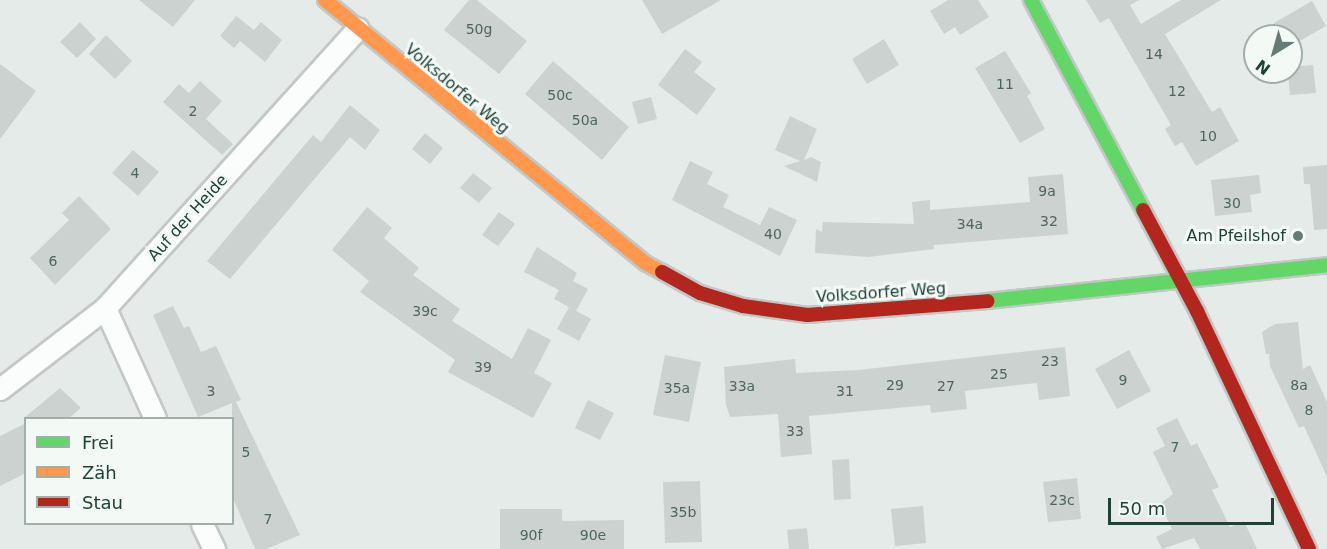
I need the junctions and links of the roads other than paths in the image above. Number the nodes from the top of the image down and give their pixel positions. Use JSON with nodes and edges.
{"nodes":[{"id":1,"x":325,"y":0,"type":"edge"},
{"id":2,"x":1031,"y":0,"type":"edge"},
{"id":3,"x":358,"y":28,"type":"junction"},
{"id":4,"x":1327,"y":265,"type":"edge"},
{"id":5,"x":1181,"y":280,"type":"junction"},
{"id":6,"x":105,"y":309,"type":"junction"},
{"id":7,"x":0,"y":389,"type":"edge"},
{"id":8,"x":155,"y":417,"type":"edge"},
{"id":9,"x":202,"y":525,"type":"edge"},
{"id":10,"x":214,"y":549,"type":"edge"},
{"id":11,"x":1309,"y":549,"type":"edge"}],
"edges":[{"from":1,"to":3,"type":"street","name":"Volksdorfer Weg"},
{"from":2,"to":5,"type":"street"},
{"from":3,"to":5,"type":"street","name":"Volksdorfer Weg"},
{"from":3,"to":6,"type":"street","name":"Auf der Heide"},
{"from":4,"to":5,"type":"street","name":"Volksdorfer Weg"},
{"from":5,"to":11,"type":"street"},
{"from":6,"to":7,"type":"street","name":"Auf der Heide"},
{"from":6,"to":8,"type":"street"},
{"from":9,"to":10,"type":"street"}]}
